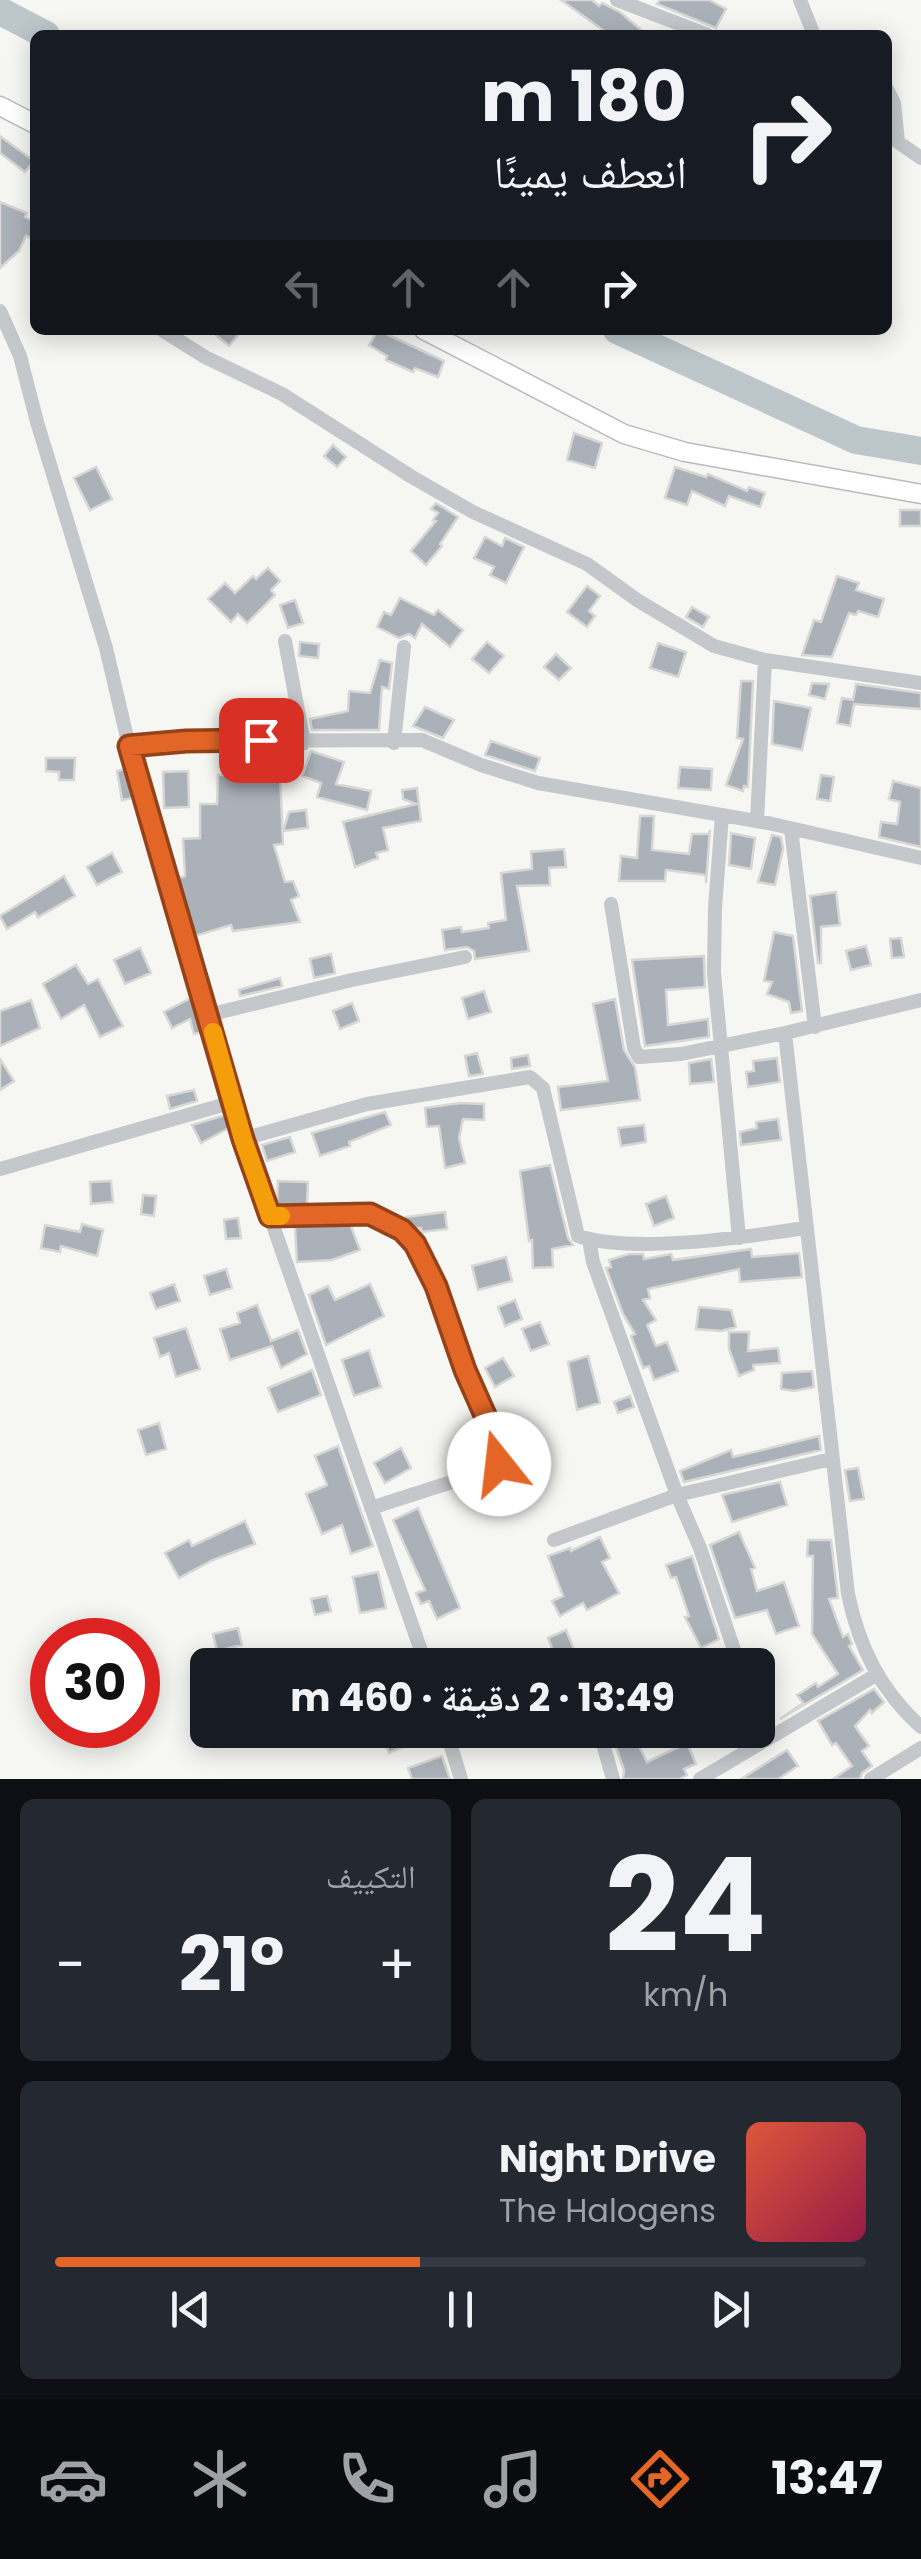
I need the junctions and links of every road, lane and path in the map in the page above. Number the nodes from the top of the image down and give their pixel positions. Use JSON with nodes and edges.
{"nodes":[{"id":1,"x":617,"y":0,"type":"edge"},
{"id":2,"x":800,"y":0,"type":"edge"},
{"id":3,"x":695,"y":30,"type":"edge"},
{"id":4,"x":812,"y":30,"type":"edge"},
{"id":5,"x":892,"y":99,"type":"edge"},
{"id":6,"x":0,"y":106,"type":"edge"},
{"id":7,"x":30,"y":121,"type":"edge"},
{"id":8,"x":921,"y":158,"type":"edge"},
{"id":9,"x":0,"y":311,"type":"edge"},
{"id":10,"x":170,"y":335,"type":"edge"},
{"id":11,"x":434,"y":335,"type":"edge"},
{"id":12,"x":921,"y":494,"type":"edge"},
{"id":13,"x":285,"y":641,"type":"dead end"},
{"id":14,"x":404,"y":647,"type":"dead end"},
{"id":15,"x":764,"y":660,"type":"junction"},
{"id":16,"x":921,"y":683,"type":"edge"},
{"id":17,"x":304,"y":742,"type":"junction"},
{"id":18,"x":394,"y":743,"type":"junction"},
{"id":19,"x":129,"y":746,"type":"junction"},
{"id":20,"x":722,"y":815,"type":"junction"},
{"id":21,"x":757,"y":821,"type":"junction"},
{"id":22,"x":791,"y":828,"type":"junction"},
{"id":23,"x":921,"y":858,"type":"edge"},
{"id":24,"x":610,"y":904,"type":"dead end"},
{"id":25,"x":465,"y":957,"type":"dead end"},
{"id":26,"x":921,"y":1000,"type":"edge"},
{"id":27,"x":208,"y":1015,"type":"junction"},
{"id":28,"x":815,"y":1028,"type":"junction"},
{"id":29,"x":785,"y":1033,"type":"junction"},
{"id":30,"x":720,"y":1045,"type":"junction"},
{"id":31,"x":233,"y":1102,"type":"junction"},
{"id":32,"x":243,"y":1139,"type":"junction"},
{"id":33,"x":0,"y":1169,"type":"edge"},
{"id":34,"x":270,"y":1216,"type":"junction"},
{"id":35,"x":805,"y":1228,"type":"junction"},
{"id":36,"x":738,"y":1238,"type":"junction"},
{"id":37,"x":588,"y":1239,"type":"junction"},
{"id":38,"x":832,"y":1459,"type":"junction"},
{"id":39,"x":677,"y":1495,"type":"junction"},
{"id":40,"x":372,"y":1508,"type":"junction"},
{"id":41,"x":554,"y":1540,"type":"dead end"},
{"id":42,"x":420,"y":1648,"type":"edge"},
{"id":43,"x":733,"y":1648,"type":"edge"},
{"id":44,"x":876,"y":1675,"type":"junction"},
{"id":45,"x":921,"y":1727,"type":"edge"},
{"id":46,"x":775,"y":1735,"type":"edge"},
{"id":47,"x":452,"y":1748,"type":"edge"},
{"id":48,"x":604,"y":1748,"type":"edge"},
{"id":49,"x":753,"y":1748,"type":"edge"},
{"id":50,"x":921,"y":1748,"type":"edge"},
{"id":51,"x":461,"y":1779,"type":"edge"},
{"id":52,"x":613,"y":1779,"type":"edge"},
{"id":53,"x":700,"y":1779,"type":"edge"},
{"id":54,"x":871,"y":1779,"type":"edge"}],
"edges":[{"from":1,"to":3,"type":"street"},
{"from":2,"to":4,"type":"street"},
{"from":5,"to":8,"type":"street"},
{"from":6,"to":7,"type":"main road"},
{"from":9,"to":19,"type":"street"},
{"from":10,"to":15,"type":"street"},
{"from":11,"to":12,"type":"main road"},
{"from":13,"to":17,"type":"street"},
{"from":14,"to":18,"type":"street"},
{"from":15,"to":16,"type":"street"},
{"from":15,"to":21,"type":"street"},
{"from":17,"to":18,"type":"street"},
{"from":17,"to":19,"type":"street"},
{"from":18,"to":20,"type":"street"},
{"from":19,"to":27,"type":"street"},
{"from":20,"to":21,"type":"street"},
{"from":20,"to":30,"type":"street"},
{"from":21,"to":22,"type":"street"},
{"from":22,"to":23,"type":"street"},
{"from":22,"to":28,"type":"street"},
{"from":24,"to":30,"type":"street"},
{"from":25,"to":27,"type":"street"},
{"from":26,"to":28,"type":"street"},
{"from":27,"to":31,"type":"street"},
{"from":28,"to":29,"type":"street"},
{"from":29,"to":30,"type":"street"},
{"from":29,"to":35,"type":"street"},
{"from":30,"to":36,"type":"street"},
{"from":31,"to":32,"type":"street"},
{"from":31,"to":33,"type":"street"},
{"from":32,"to":34,"type":"street"},
{"from":32,"to":37,"type":"street"},
{"from":34,"to":40,"type":"street"},
{"from":34,"to":40,"type":"street"},
{"from":35,"to":36,"type":"street"},
{"from":35,"to":38,"type":"street"},
{"from":36,"to":37,"type":"street"},
{"from":37,"to":39,"type":"street"},
{"from":38,"to":39,"type":"street"},
{"from":38,"to":44,"type":"street"},
{"from":39,"to":41,"type":"street"},
{"from":39,"to":43,"type":"street"},
{"from":40,"to":42,"type":"street"},
{"from":44,"to":45,"type":"street"},
{"from":44,"to":46,"type":"street"},
{"from":47,"to":51,"type":"street"},
{"from":48,"to":52,"type":"street"},
{"from":49,"to":53,"type":"street"},
{"from":50,"to":54,"type":"street"}]}
